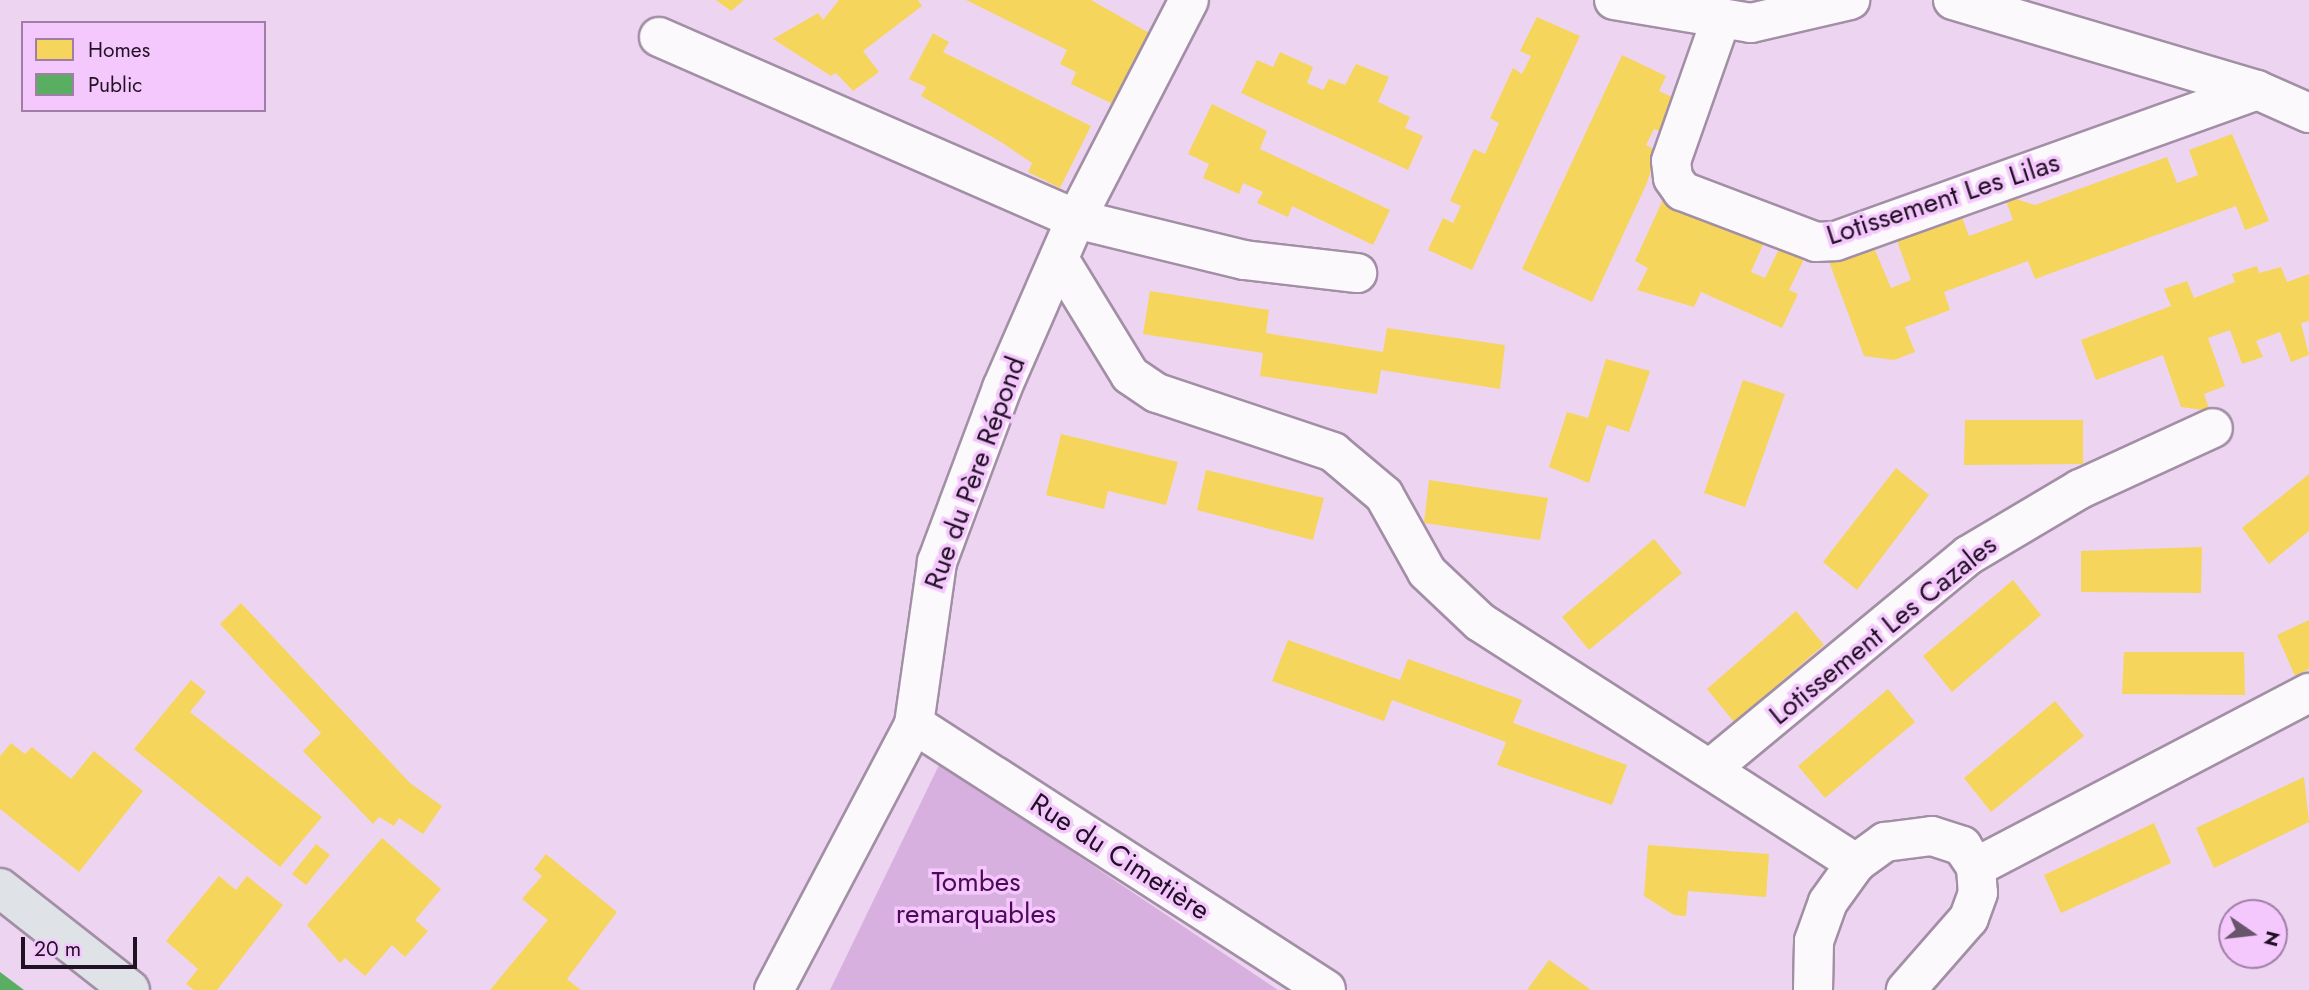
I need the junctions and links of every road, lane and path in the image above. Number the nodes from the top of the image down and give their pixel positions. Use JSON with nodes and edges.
{"nodes":[{"id":1,"x":1189,"y":0,"type":"edge"},
{"id":2,"x":1614,"y":0,"type":"edge"},
{"id":3,"x":1850,"y":0,"type":"edge"},
{"id":4,"x":1953,"y":0,"type":"edge"},
{"id":5,"x":1720,"y":22,"type":"junction"},
{"id":6,"x":659,"y":37,"type":"dead end"},
{"id":7,"x":2257,"y":90,"type":"junction"},
{"id":8,"x":2309,"y":113,"type":"edge"},
{"id":9,"x":1076,"y":219,"type":"junction"},
{"id":10,"x":1059,"y":259,"type":"junction"},
{"id":11,"x":1357,"y":273,"type":"dead end"},
{"id":12,"x":2213,"y":428,"type":"dead end"},
{"id":13,"x":2309,"y":693,"type":"edge"},
{"id":14,"x":914,"y":724,"type":"junction"},
{"id":15,"x":1710,"y":769,"type":"junction"},
{"id":16,"x":1856,"y":863,"type":"junction"},
{"id":17,"x":1976,"y":867,"type":"junction"},
{"id":18,"x":0,"y":888,"type":"edge"},
{"id":19,"x":130,"y":990,"type":"edge"},
{"id":20,"x":774,"y":990,"type":"edge"},
{"id":21,"x":1326,"y":990,"type":"edge"},
{"id":22,"x":1813,"y":990,"type":"edge"},
{"id":23,"x":1906,"y":990,"type":"edge"}],
"edges":[{"from":1,"to":9,"type":"street","name":"Rue du Père Répond"},
{"from":2,"to":5,"type":"street"},
{"from":3,"to":5,"type":"street"},
{"from":4,"to":7,"type":"street"},
{"from":5,"to":7,"type":"street","name":"Lotissement Les Lilas"},
{"from":6,"to":9,"type":"street"},
{"from":7,"to":8,"type":"street"},
{"from":9,"to":10,"type":"street","name":"Rue du Père Répond"},
{"from":9,"to":11,"type":"street"},
{"from":10,"to":14,"type":"street","name":"Rue du Père Répond"},
{"from":10,"to":15,"type":"street"},
{"from":12,"to":15,"type":"street","name":"Lotissement Les Cazales"},
{"from":13,"to":17,"type":"street"},
{"from":14,"to":20,"type":"street","name":"Rue du Père Répond"},
{"from":14,"to":21,"type":"street","name":"Rue du Cimetière"},
{"from":15,"to":16,"type":"street"},
{"from":16,"to":17,"type":"street"},
{"from":16,"to":22,"type":"street"},
{"from":17,"to":23,"type":"street"},
{"from":18,"to":19,"type":"main road"}]}
